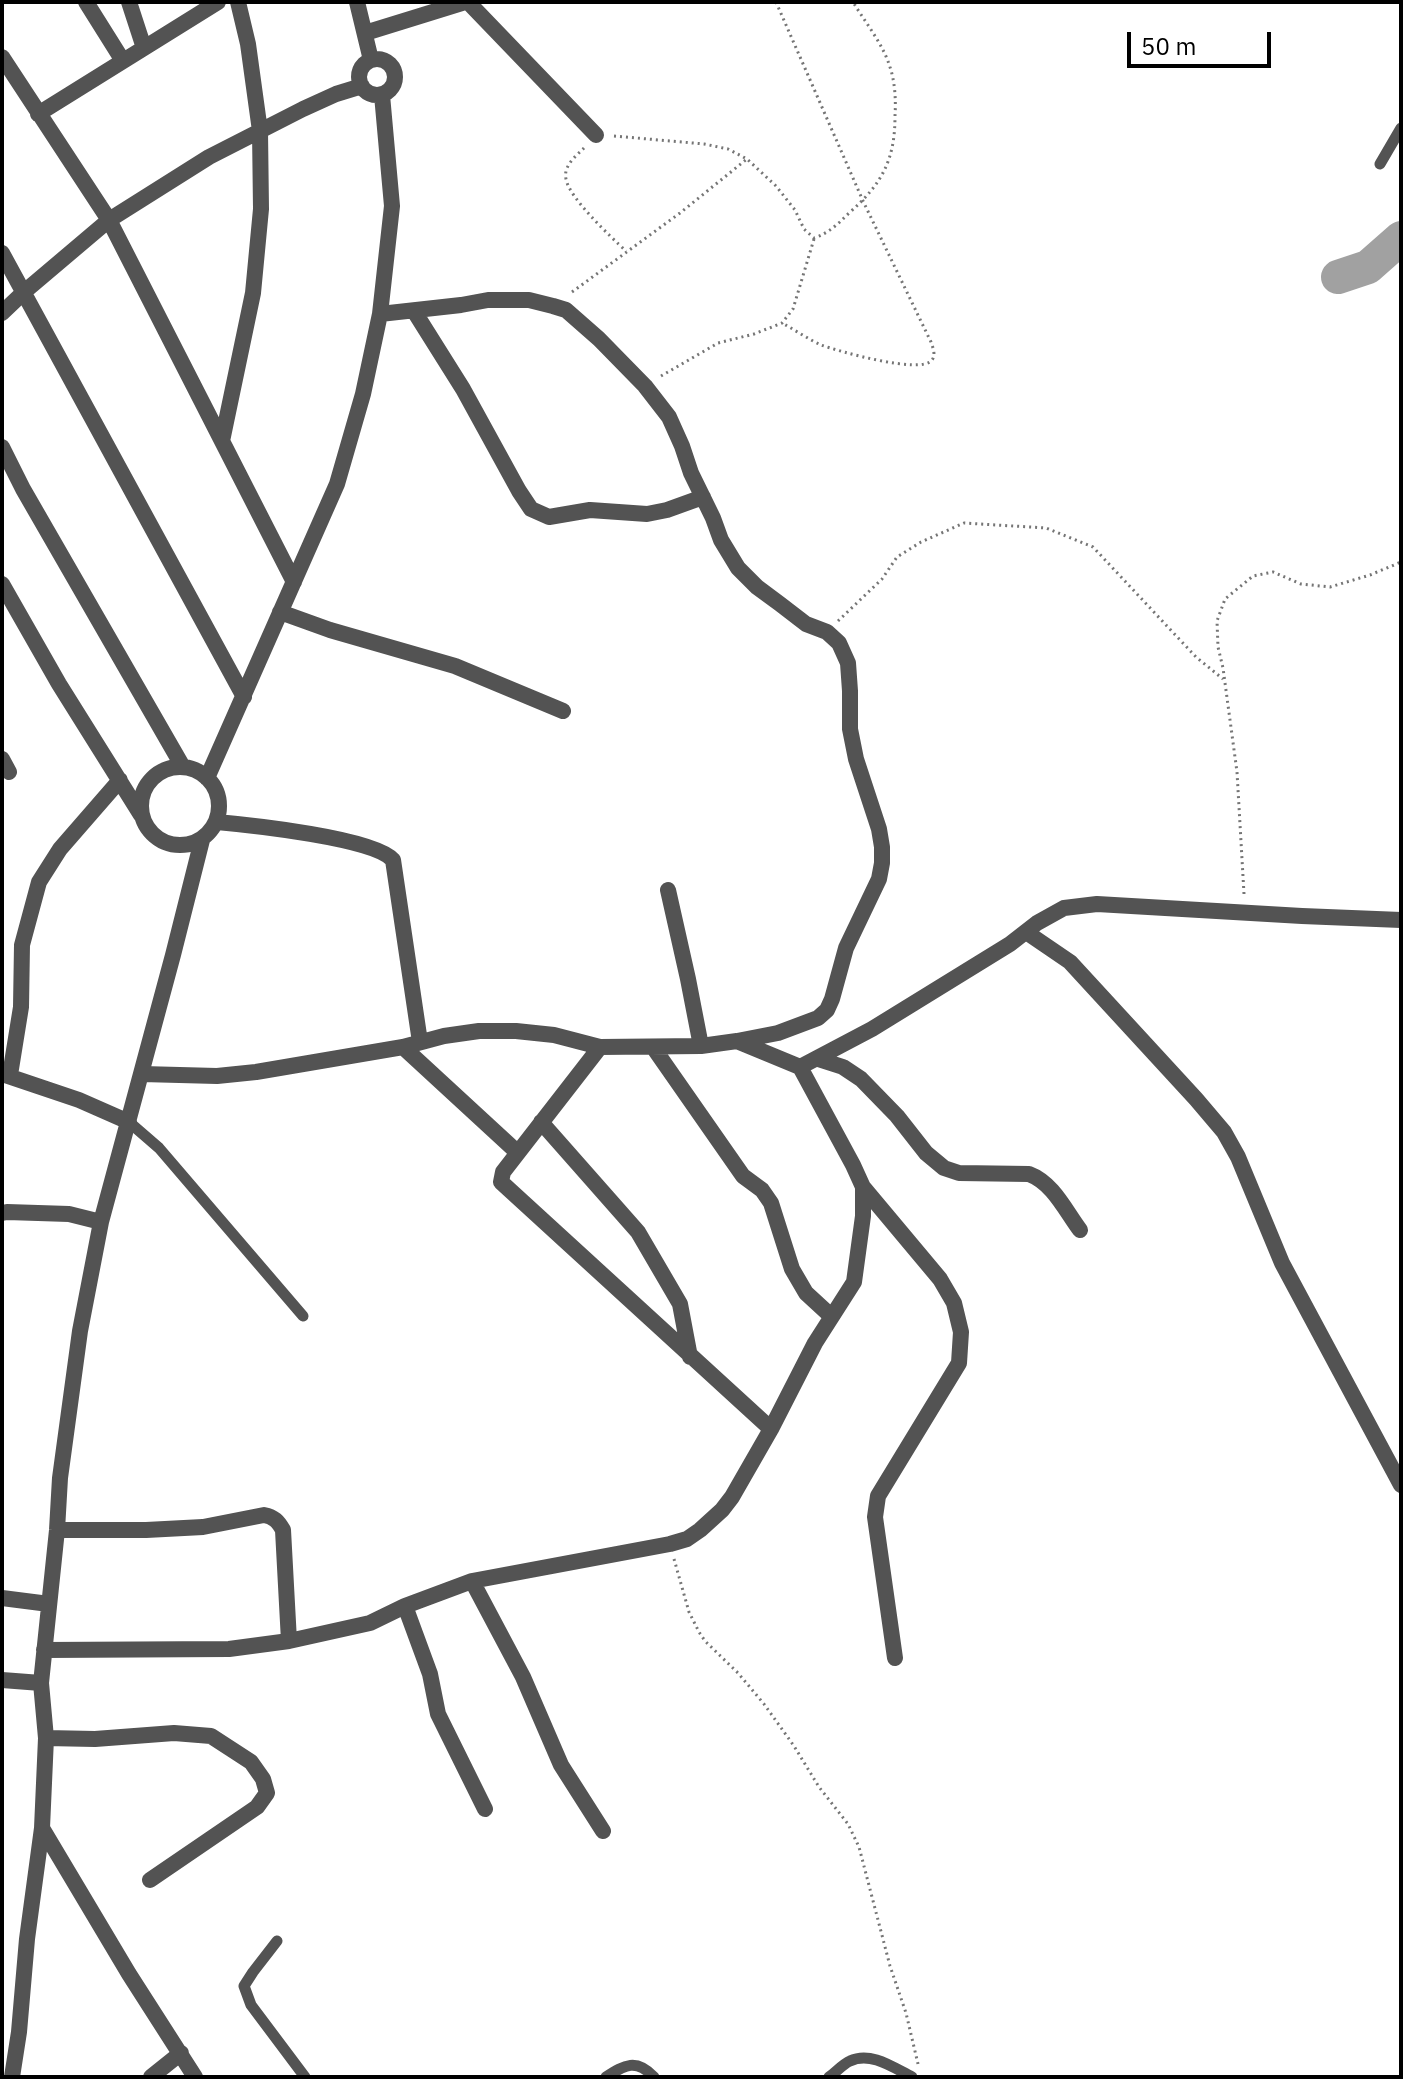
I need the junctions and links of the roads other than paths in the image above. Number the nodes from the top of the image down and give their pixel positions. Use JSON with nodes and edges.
{"nodes":[{"id":1,"x":86,"y":2,"type":"edge"},
{"id":2,"x":129,"y":2,"type":"edge"},
{"id":3,"x":218,"y":2,"type":"edge"},
{"id":4,"x":238,"y":2,"type":"edge"},
{"id":5,"x":357,"y":2,"type":"edge"},
{"id":6,"x":467,"y":2,"type":"edge"},
{"id":7,"x":365,"y":33,"type":"junction"},
{"id":8,"x":144,"y":48,"type":"junction"},
{"id":9,"x":2,"y":57,"type":"edge"},
{"id":10,"x":371,"y":60,"type":"junction"},
{"id":11,"x":123,"y":61,"type":"junction"},
{"id":12,"x":362,"y":86,"type":"junction"},
{"id":13,"x":382,"y":95,"type":"junction"},
{"id":14,"x":38,"y":114,"type":"junction"},
{"id":15,"x":1401,"y":128,"type":"edge"},
{"id":16,"x":260,"y":131,"type":"junction"},
{"id":17,"x":596,"y":135,"type":"road end"},
{"id":18,"x":1380,"y":164,"type":"dead end"},
{"id":19,"x":109,"y":220,"type":"junction"},
{"id":20,"x":2,"y":253,"type":"edge"},
{"id":21,"x":24,"y":292,"type":"junction"},
{"id":22,"x":414,"y":311,"type":"junction"},
{"id":23,"x":2,"y":313,"type":"edge"},
{"id":24,"x":380,"y":314,"type":"junction"},
{"id":25,"x":222,"y":441,"type":"junction"},
{"id":26,"x":2,"y":447,"type":"edge"},
{"id":27,"x":703,"y":497,"type":"junction"},
{"id":28,"x":294,"y":582,"type":"junction"},
{"id":29,"x":2,"y":584,"type":"edge"},
{"id":30,"x":280,"y":612,"type":"junction"},
{"id":31,"x":244,"y":697,"type":"junction"},
{"id":32,"x":563,"y":711,"type":"dead end"},
{"id":33,"x":183,"y":767,"type":"junction"},
{"id":34,"x":207,"y":778,"type":"junction"},
{"id":35,"x":120,"y":780,"type":"junction"},
{"id":36,"x":141,"y":815,"type":"junction"},
{"id":37,"x":217,"y":822,"type":"junction"},
{"id":38,"x":202,"y":840,"type":"junction"},
{"id":39,"x":668,"y":890,"type":"dead end"},
{"id":40,"x":1401,"y":920,"type":"edge"},
{"id":41,"x":1026,"y":932,"type":"junction"},
{"id":42,"x":737,"y":1041,"type":"junction"},
{"id":43,"x":420,"y":1042,"type":"junction"},
{"id":44,"x":701,"y":1046,"type":"junction"},
{"id":45,"x":403,"y":1047,"type":"junction"},
{"id":46,"x":600,"y":1047,"type":"junction"},
{"id":47,"x":653,"y":1047,"type":"junction"},
{"id":48,"x":818,"y":1059,"type":"junction"},
{"id":49,"x":800,"y":1067,"type":"junction"},
{"id":50,"x":6,"y":1074,"type":"edge"},
{"id":51,"x":142,"y":1074,"type":"junction"},
{"id":52,"x":129,"y":1122,"type":"junction"},
{"id":53,"x":541,"y":1122,"type":"junction"},
{"id":54,"x":517,"y":1152,"type":"junction"},
{"id":55,"x":863,"y":1187,"type":"junction"},
{"id":56,"x":2,"y":1213,"type":"edge"},
{"id":57,"x":101,"y":1222,"type":"junction"},
{"id":58,"x":1080,"y":1230,"type":"dead end"},
{"id":59,"x":303,"y":1316,"type":"dead end"},
{"id":60,"x":831,"y":1316,"type":"junction"},
{"id":61,"x":690,"y":1357,"type":"junction"},
{"id":62,"x":771,"y":1429,"type":"junction"},
{"id":63,"x":1401,"y":1485,"type":"edge"},
{"id":64,"x":57,"y":1530,"type":"junction"},
{"id":65,"x":472,"y":1581,"type":"junction"},
{"id":66,"x":2,"y":1598,"type":"edge"},
{"id":67,"x":49,"y":1604,"type":"junction"},
{"id":68,"x":405,"y":1606,"type":"junction"},
{"id":69,"x":289,"y":1641,"type":"junction"},
{"id":70,"x":44,"y":1650,"type":"junction"},
{"id":71,"x":895,"y":1658,"type":"dead end"},
{"id":72,"x":2,"y":1680,"type":"edge"},
{"id":73,"x":41,"y":1683,"type":"junction"},
{"id":74,"x":46,"y":1738,"type":"junction"},
{"id":75,"x":485,"y":1809,"type":"dead end"},
{"id":76,"x":42,"y":1828,"type":"junction"},
{"id":77,"x":603,"y":1831,"type":"dead end"},
{"id":78,"x":150,"y":1880,"type":"dead end"},
{"id":79,"x":277,"y":1941,"type":"dead end"},
{"id":80,"x":181,"y":2053,"type":"junction"},
{"id":81,"x":12,"y":2077,"type":"edge"},
{"id":82,"x":151,"y":2077,"type":"edge"},
{"id":83,"x":195,"y":2077,"type":"edge"},
{"id":84,"x":305,"y":2077,"type":"edge"},
{"id":85,"x":606,"y":2077,"type":"edge"},
{"id":86,"x":654,"y":2077,"type":"edge"},
{"id":87,"x":829,"y":2077,"type":"edge"},
{"id":88,"x":912,"y":2077,"type":"edge"}],
"edges":[{"from":1,"to":11,"type":"street"},
{"from":2,"to":8,"type":"street"},
{"from":3,"to":8,"type":"street"},
{"from":4,"to":16,"type":"street"},
{"from":5,"to":7,"type":"street"},
{"from":6,"to":7,"type":"street"},
{"from":6,"to":17,"type":"street"},
{"from":7,"to":10,"type":"street"},
{"from":8,"to":11,"type":"street"},
{"from":9,"to":14,"type":"street"},
{"from":10,"to":12,"type":"street"},
{"from":10,"to":13,"type":"street"},
{"from":11,"to":14,"type":"street"},
{"from":12,"to":13,"type":"street"},
{"from":12,"to":16,"type":"street"},
{"from":13,"to":24,"type":"street"},
{"from":14,"to":19,"type":"street"},
{"from":15,"to":18,"type":"lane"},
{"from":16,"to":19,"type":"street"},
{"from":16,"to":25,"type":"street"},
{"from":19,"to":21,"type":"street"},
{"from":19,"to":25,"type":"street"},
{"from":20,"to":21,"type":"street"},
{"from":21,"to":23,"type":"street"},
{"from":21,"to":31,"type":"street"},
{"from":22,"to":24,"type":"street"},
{"from":22,"to":27,"type":"street"},
{"from":22,"to":27,"type":"street"},
{"from":24,"to":28,"type":"street"},
{"from":25,"to":28,"type":"street"},
{"from":26,"to":33,"type":"street"},
{"from":27,"to":42,"type":"street"},
{"from":28,"to":30,"type":"street"},
{"from":29,"to":35,"type":"street"},
{"from":30,"to":31,"type":"street"},
{"from":30,"to":32,"type":"street"},
{"from":31,"to":34,"type":"street"},
{"from":33,"to":34,"type":"street"},
{"from":33,"to":36,"type":"street"},
{"from":34,"to":37,"type":"street"},
{"from":35,"to":36,"type":"street"},
{"from":35,"to":50,"type":"street"},
{"from":36,"to":38,"type":"street"},
{"from":37,"to":38,"type":"street"},
{"from":37,"to":43,"type":"street"},
{"from":38,"to":51,"type":"street"},
{"from":39,"to":44,"type":"street"},
{"from":40,"to":41,"type":"street"},
{"from":41,"to":48,"type":"street"},
{"from":41,"to":63,"type":"street"},
{"from":42,"to":44,"type":"street"},
{"from":42,"to":49,"type":"street"},
{"from":43,"to":45,"type":"street"},
{"from":43,"to":46,"type":"street"},
{"from":44,"to":47,"type":"street"},
{"from":45,"to":51,"type":"street"},
{"from":45,"to":54,"type":"street"},
{"from":46,"to":47,"type":"street"},
{"from":46,"to":53,"type":"street"},
{"from":47,"to":60,"type":"street"},
{"from":48,"to":49,"type":"street"},
{"from":48,"to":58,"type":"street"},
{"from":49,"to":55,"type":"street"},
{"from":50,"to":52,"type":"street"},
{"from":51,"to":52,"type":"street"},
{"from":52,"to":57,"type":"street"},
{"from":52,"to":59,"type":"lane"},
{"from":53,"to":54,"type":"street"},
{"from":53,"to":61,"type":"street"},
{"from":54,"to":61,"type":"street"},
{"from":55,"to":60,"type":"street"},
{"from":55,"to":71,"type":"street"},
{"from":56,"to":57,"type":"street"},
{"from":57,"to":64,"type":"street"},
{"from":60,"to":62,"type":"street"},
{"from":61,"to":62,"type":"street"},
{"from":62,"to":65,"type":"street"},
{"from":64,"to":67,"type":"street"},
{"from":64,"to":69,"type":"street"},
{"from":65,"to":68,"type":"street"},
{"from":65,"to":77,"type":"street"},
{"from":66,"to":67,"type":"street"},
{"from":67,"to":70,"type":"street"},
{"from":68,"to":69,"type":"street"},
{"from":68,"to":75,"type":"street"},
{"from":69,"to":70,"type":"street"},
{"from":70,"to":73,"type":"street"},
{"from":72,"to":73,"type":"street"},
{"from":73,"to":74,"type":"street"},
{"from":74,"to":76,"type":"street"},
{"from":74,"to":78,"type":"street"},
{"from":76,"to":80,"type":"street"},
{"from":76,"to":81,"type":"street"},
{"from":79,"to":84,"type":"lane"},
{"from":80,"to":82,"type":"street"},
{"from":80,"to":83,"type":"street"},
{"from":85,"to":86,"type":"lane"},
{"from":87,"to":88,"type":"lane"}]}
